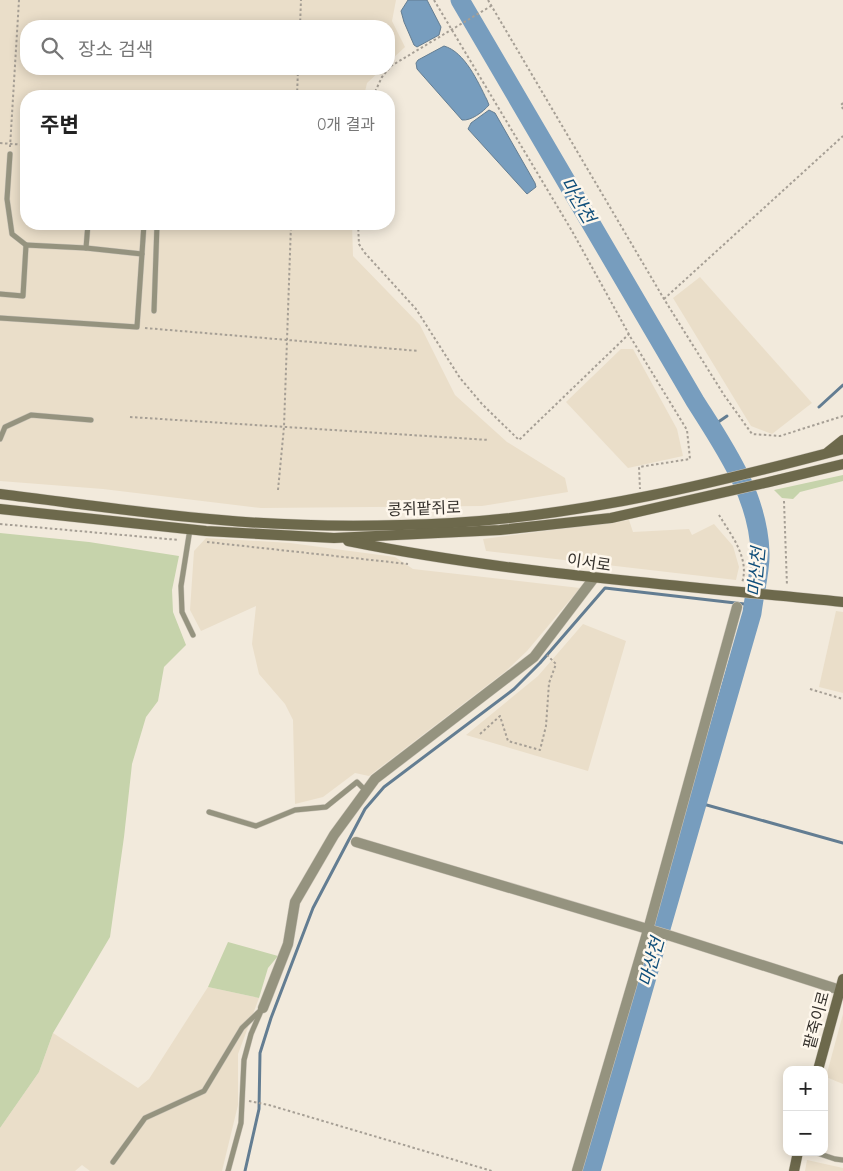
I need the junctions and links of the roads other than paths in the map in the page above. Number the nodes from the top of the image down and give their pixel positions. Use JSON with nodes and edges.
{"nodes":[{"id":1,"x":10,"y":154,"type":"road end"},
{"id":2,"x":88,"y":230,"type":"edge"},
{"id":3,"x":144,"y":230,"type":"edge"},
{"id":4,"x":157,"y":230,"type":"edge"},
{"id":5,"x":26,"y":245,"type":"junction"},
{"id":6,"x":86,"y":248,"type":"junction"},
{"id":7,"x":142,"y":254,"type":"junction"},
{"id":8,"x":0,"y":294,"type":"edge"},
{"id":9,"x":154,"y":311,"type":"dead end"},
{"id":10,"x":0,"y":318,"type":"edge"},
{"id":11,"x":91,"y":420,"type":"dead end"},
{"id":12,"x":0,"y":439,"type":"edge"},
{"id":13,"x":843,"y":440,"type":"edge"},
{"id":14,"x":843,"y":449,"type":"edge"},
{"id":15,"x":826,"y":454,"type":"junction"},
{"id":16,"x":843,"y":464,"type":"edge"},
{"id":17,"x":0,"y":494,"type":"edge"},
{"id":18,"x":0,"y":508,"type":"edge"},
{"id":19,"x":190,"y":529,"type":"junction"},
{"id":20,"x":334,"y":538,"type":"junction"},
{"id":21,"x":594,"y":578,"type":"junction"},
{"id":22,"x":843,"y":602,"type":"edge"},
{"id":23,"x":737,"y":607,"type":"dead end"},
{"id":24,"x":192,"y":635,"type":"dead end"},
{"id":25,"x":366,"y":791,"type":"junction"},
{"id":26,"x":209,"y":812,"type":"dead end"},
{"id":27,"x":356,"y":842,"type":"dead end"},
{"id":28,"x":651,"y":931,"type":"junction"},
{"id":29,"x":843,"y":979,"type":"edge"},
{"id":30,"x":841,"y":990,"type":"edge"},
{"id":31,"x":262,"y":1008,"type":"junction"},
{"id":32,"x":819,"y":1066,"type":"edge"},
{"id":33,"x":797,"y":1156,"type":"edge"},
{"id":34,"x":826,"y":1156,"type":"edge"},
{"id":35,"x":843,"y":1160,"type":"edge"},
{"id":36,"x":114,"y":1162,"type":"dead end"},
{"id":37,"x":228,"y":1171,"type":"edge"},
{"id":38,"x":578,"y":1171,"type":"edge"},
{"id":39,"x":794,"y":1171,"type":"edge"}],
"edges":[{"from":1,"to":5,"type":"lane"},
{"from":2,"to":6,"type":"lane"},
{"from":3,"to":7,"type":"lane"},
{"from":4,"to":9,"type":"lane"},
{"from":5,"to":6,"type":"lane"},
{"from":5,"to":8,"type":"lane"},
{"from":6,"to":7,"type":"lane"},
{"from":7,"to":10,"type":"lane"},
{"from":11,"to":12,"type":"lane"},
{"from":13,"to":15,"type":"main road"},
{"from":14,"to":15,"type":"main road","name":"콩쥐팥쥐로"},
{"from":15,"to":17,"type":"main road","name":"콩쥐팥쥐로"},
{"from":16,"to":20,"type":"main road","name":"콩쥐팥쥐로"},
{"from":18,"to":19,"type":"main road","name":"콩쥐팥쥐로"},
{"from":19,"to":20,"type":"main road","name":"콩쥐팥쥐로"},
{"from":19,"to":24,"type":"lane"},
{"from":20,"to":21,"type":"main road","name":"이서로"},
{"from":21,"to":22,"type":"main road","name":"이서로"},
{"from":21,"to":25,"type":"street"},
{"from":23,"to":28,"type":"street"},
{"from":25,"to":26,"type":"lane"},
{"from":25,"to":31,"type":"street"},
{"from":27,"to":28,"type":"street"},
{"from":28,"to":30,"type":"street"},
{"from":28,"to":38,"type":"street"},
{"from":29,"to":30,"type":"main road","name":"팥죽이로"},
{"from":30,"to":32,"type":"main road","name":"팥죽이로"},
{"from":31,"to":36,"type":"lane"},
{"from":31,"to":37,"type":"lane"},
{"from":33,"to":39,"type":"main road"},
{"from":34,"to":35,"type":"lane"}]}
